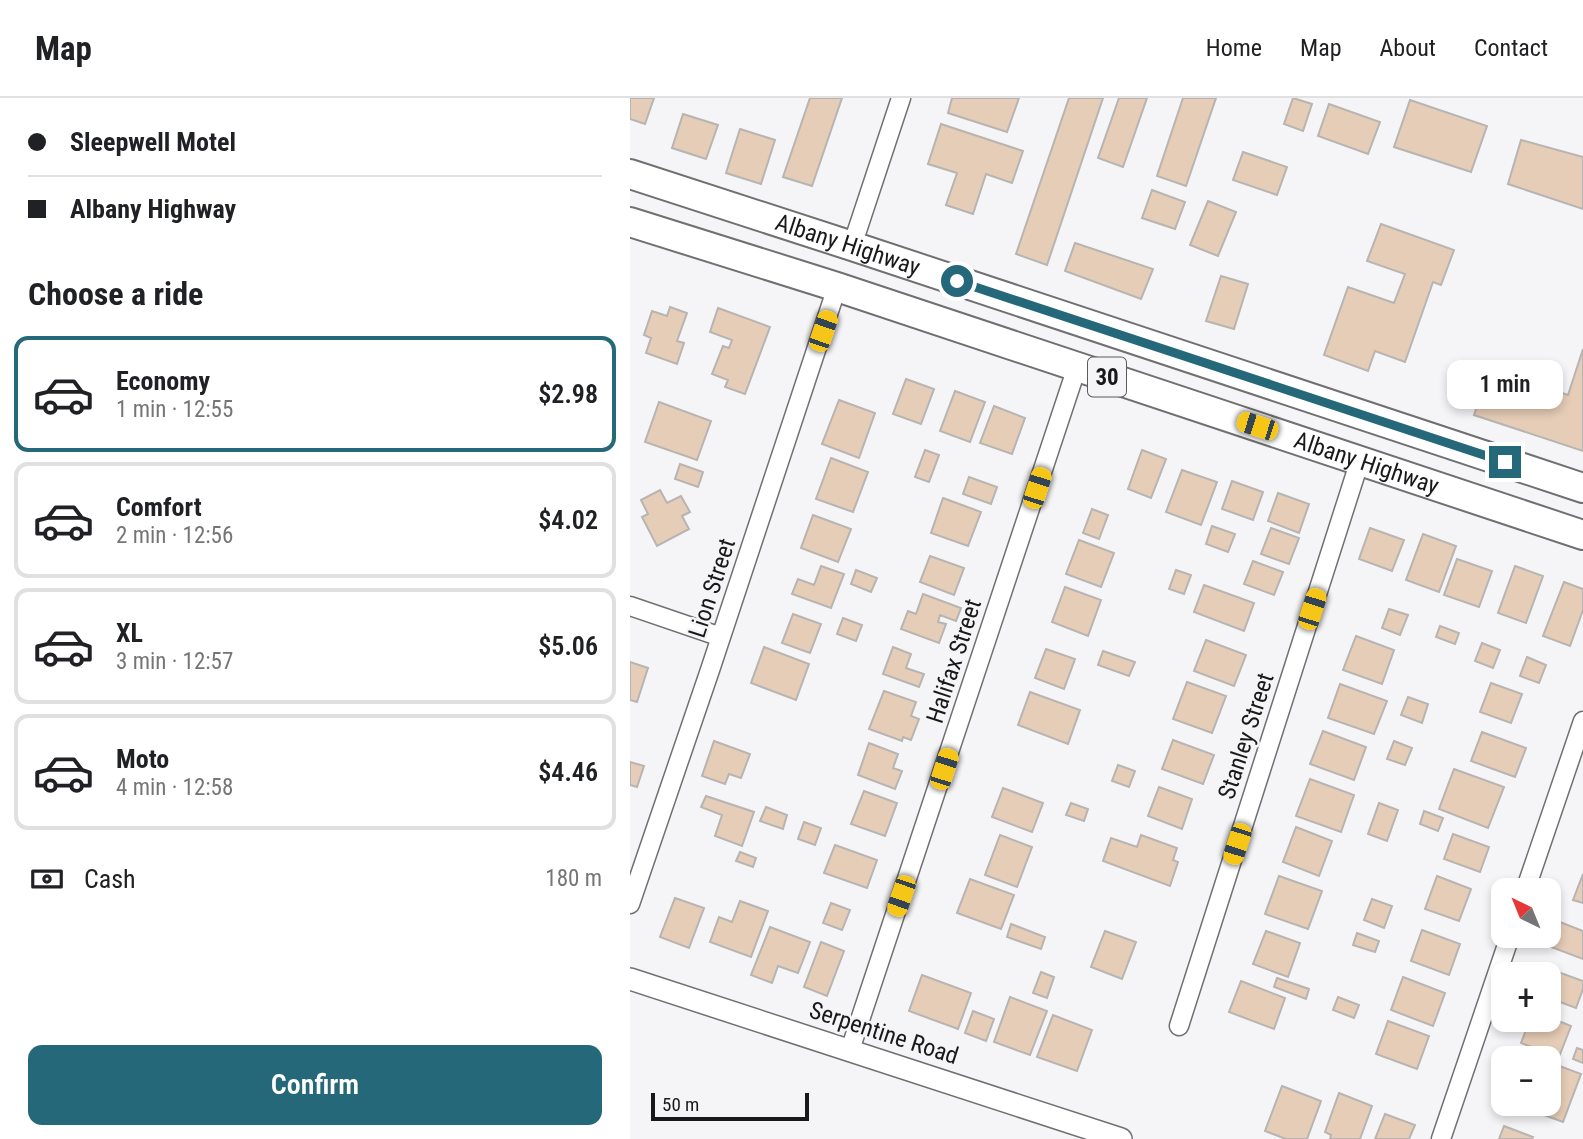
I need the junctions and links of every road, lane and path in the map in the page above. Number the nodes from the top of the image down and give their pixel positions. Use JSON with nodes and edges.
{"nodes":[{"id":1,"x":901,"y":98,"type":"edge"},
{"id":2,"x":630,"y":174,"type":"edge"},
{"id":3,"x":630,"y":222,"type":"edge"},
{"id":4,"x":852,"y":246,"type":"junction"},
{"id":5,"x":837,"y":287,"type":"junction"},
{"id":6,"x":1077,"y":367,"type":"junction"},
{"id":7,"x":1360,"y":460,"type":"junction"},
{"id":8,"x":1583,"y":488,"type":"edge"},
{"id":9,"x":1583,"y":535,"type":"edge"},
{"id":10,"x":630,"y":606,"type":"edge"},
{"id":11,"x":721,"y":638,"type":"junction"},
{"id":12,"x":1583,"y":721,"type":"edge"},
{"id":13,"x":1529,"y":878,"type":"edge"},
{"id":14,"x":630,"y":904,"type":"edge"},
{"id":15,"x":1506,"y":948,"type":"edge"},
{"id":16,"x":630,"y":979,"type":"edge"},
{"id":17,"x":1179,"y":1026,"type":"dead end"},
{"id":18,"x":850,"y":1050,"type":"junction"},
{"id":19,"x":1121,"y":1139,"type":"edge"},
{"id":20,"x":1441,"y":1139,"type":"edge"}],
"edges":[{"from":1,"to":4,"type":"street"},
{"from":2,"to":4,"type":"highway","name":"Albany Highway","number":"30"},
{"from":3,"to":5,"type":"highway","name":"Albany Highway","number":"30"},
{"from":4,"to":5,"type":"highway"},
{"from":4,"to":8,"type":"highway","name":"Albany Highway","number":"30"},
{"from":5,"to":6,"type":"highway","name":"Albany Highway","number":"30"},
{"from":5,"to":11,"type":"street","name":"Lion Street"},
{"from":6,"to":7,"type":"highway","name":"Albany Highway","number":"30"},
{"from":6,"to":18,"type":"street","name":"Halifax Street"},
{"from":7,"to":9,"type":"highway","name":"Albany Highway","number":"30"},
{"from":7,"to":17,"type":"street","name":"Stanley Street"},
{"from":10,"to":11,"type":"street"},
{"from":11,"to":14,"type":"street","name":"Lion Street"},
{"from":12,"to":13,"type":"street"},
{"from":15,"to":20,"type":"street"},
{"from":16,"to":18,"type":"street","name":"Serpentine Road"},
{"from":18,"to":19,"type":"street","name":"Serpentine Road"}]}
